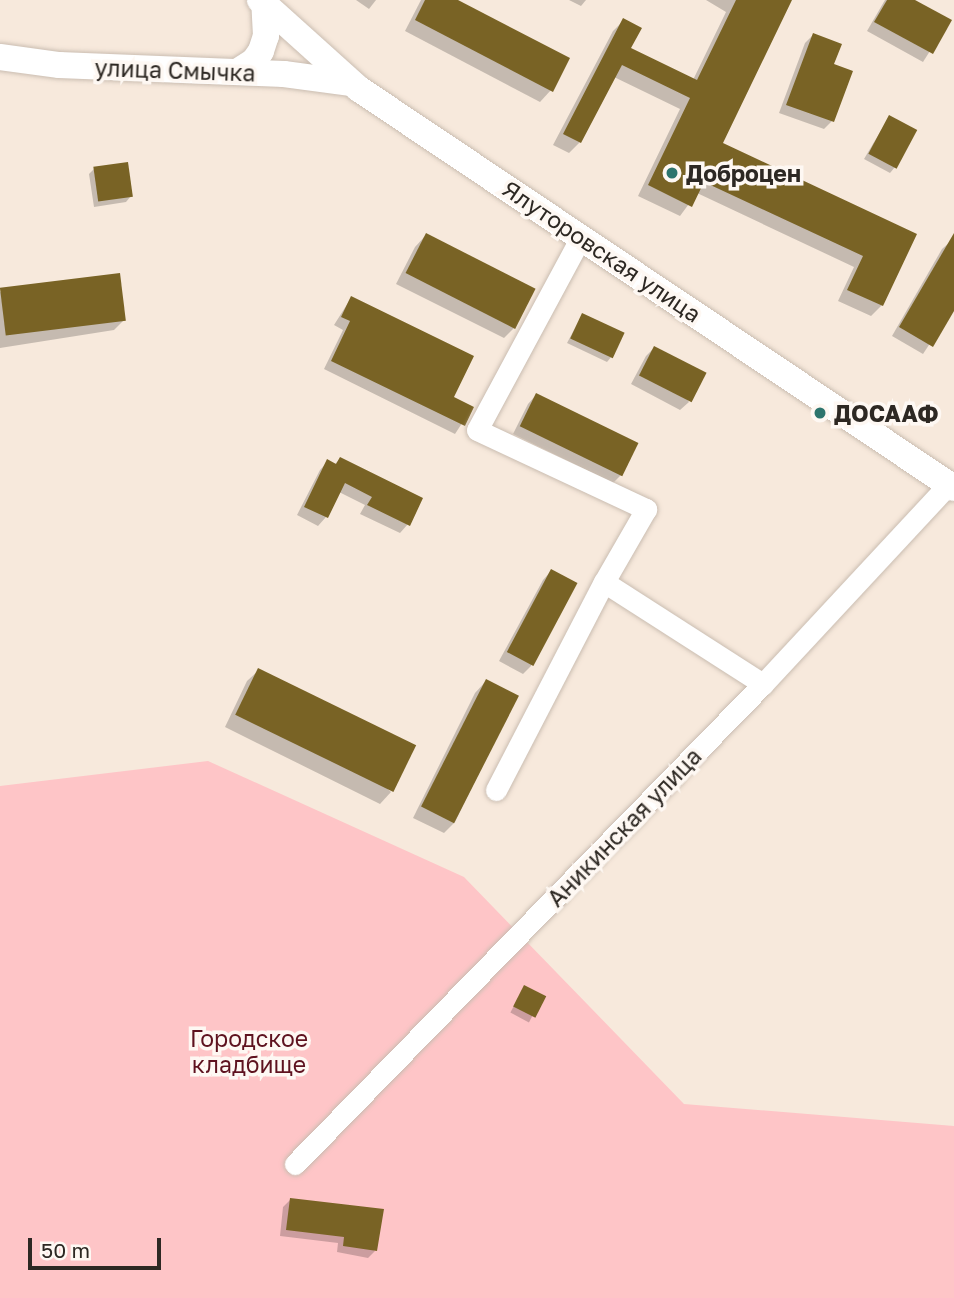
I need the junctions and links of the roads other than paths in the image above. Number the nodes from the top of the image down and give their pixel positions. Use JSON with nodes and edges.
{"nodes":[{"id":1,"x":262,"y":2,"type":"edge"},
{"id":2,"x":0,"y":57,"type":"edge"},
{"id":3,"x":237,"y":72,"type":"junction"},
{"id":4,"x":351,"y":83,"type":"junction"},
{"id":5,"x":581,"y":237,"type":"junction"},
{"id":6,"x":951,"y":486,"type":"edge"},
{"id":7,"x":604,"y":582,"type":"junction"},
{"id":8,"x":763,"y":684,"type":"junction"},
{"id":9,"x":496,"y":790,"type":"dead end"},
{"id":10,"x":295,"y":1164,"type":"dead end"}],
"edges":[{"from":1,"to":3,"type":"main road"},
{"from":1,"to":4,"type":"main road","name":"Ялуторовская улица"},
{"from":2,"to":3,"type":"main road","name":"улица Смычка"},
{"from":3,"to":4,"type":"main road","name":"улица Смычка"},
{"from":4,"to":5,"type":"main road","name":"Ялуторовская улица"},
{"from":5,"to":6,"type":"main road","name":"Ялуторовская улица"},
{"from":5,"to":7,"type":"street"},
{"from":6,"to":8,"type":"street","name":"Аникинская улица"},
{"from":7,"to":8,"type":"street"},
{"from":7,"to":9,"type":"street"},
{"from":8,"to":10,"type":"street","name":"Аникинская улица"}]}
